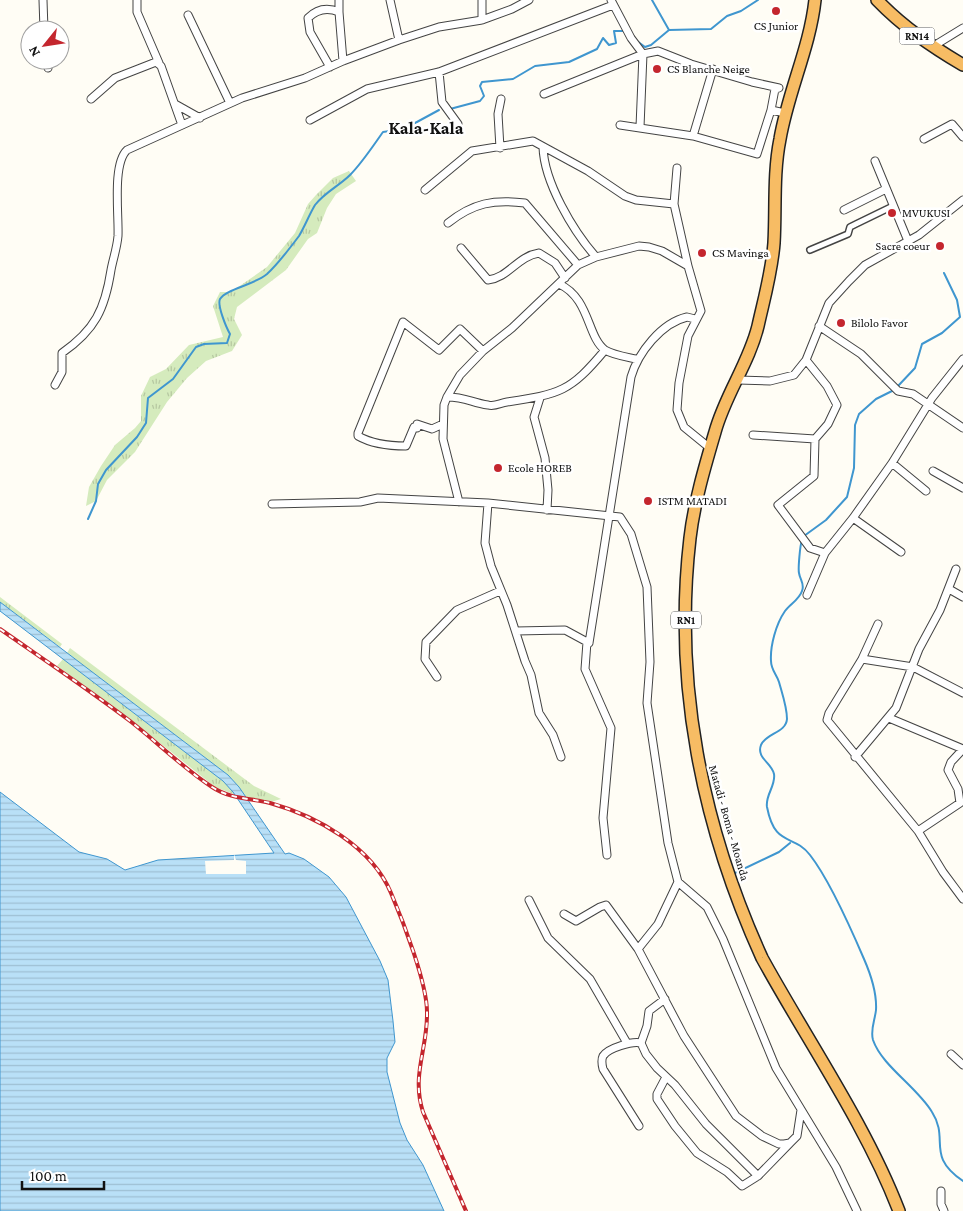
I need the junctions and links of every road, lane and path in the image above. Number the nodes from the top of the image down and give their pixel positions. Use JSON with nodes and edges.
{"nodes":[{"id":1,"x":43,"y":0,"type":"edge"},
{"id":2,"x":137,"y":0,"type":"edge"},
{"id":3,"x":338,"y":0,"type":"edge"},
{"id":4,"x":390,"y":0,"type":"edge"},
{"id":5,"x":482,"y":0,"type":"edge"},
{"id":6,"x":529,"y":0,"type":"edge"},
{"id":7,"x":815,"y":0,"type":"edge"},
{"id":8,"x":882,"y":2,"type":"edge"},
{"id":9,"x":612,"y":3,"type":"edge"},
{"id":10,"x":339,"y":12,"type":"junction"},
{"id":11,"x":188,"y":15,"type":"dead end"},
{"id":12,"x":44,"y":20,"type":"edge"},
{"id":13,"x":482,"y":20,"type":"junction"},
{"id":14,"x":963,"y":28,"type":"edge"},
{"id":15,"x":399,"y":40,"type":"junction"},
{"id":16,"x":932,"y":47,"type":"junction"},
{"id":17,"x":644,"y":54,"type":"junction"},
{"id":18,"x":343,"y":60,"type":"junction"},
{"id":19,"x":159,"y":63,"type":"junction"},
{"id":20,"x":963,"y":65,"type":"edge"},
{"id":21,"x":330,"y":67,"type":"junction"},
{"id":22,"x":713,"y":69,"type":"junction"},
{"id":23,"x":439,"y":72,"type":"junction"},
{"id":24,"x":779,"y":88,"type":"junction"},
{"id":25,"x":791,"y":89,"type":"junction"},
{"id":26,"x":544,"y":94,"type":"dead end"},
{"id":27,"x":91,"y":99,"type":"dead end"},
{"id":28,"x":501,"y":99,"type":"dead end"},
{"id":29,"x":230,"y":103,"type":"junction"},
{"id":30,"x":175,"y":104,"type":"junction"},
{"id":31,"x":771,"y":110,"type":"junction"},
{"id":32,"x":785,"y":114,"type":"junction"},
{"id":33,"x":200,"y":118,"type":"junction"},
{"id":34,"x":310,"y":120,"type":"dead end"},
{"id":35,"x":458,"y":124,"type":"dead end"},
{"id":36,"x":182,"y":125,"type":"junction"},
{"id":37,"x":620,"y":125,"type":"dead end"},
{"id":38,"x":640,"y":127,"type":"junction"},
{"id":39,"x":693,"y":136,"type":"junction"},
{"id":40,"x":963,"y":137,"type":"edge"},
{"id":41,"x":924,"y":139,"type":"dead end"},
{"id":42,"x":542,"y":147,"type":"junction"},
{"id":43,"x":500,"y":148,"type":"junction"},
{"id":44,"x":876,"y":161,"type":"dead end"},
{"id":45,"x":677,"y":168,"type":"dead end"},
{"id":46,"x":886,"y":189,"type":"junction"},
{"id":47,"x":425,"y":190,"type":"dead end"},
{"id":48,"x":963,"y":200,"type":"edge"},
{"id":49,"x":674,"y":204,"type":"junction"},
{"id":50,"x":893,"y":206,"type":"junction"},
{"id":51,"x":844,"y":210,"type":"dead end"},
{"id":52,"x":448,"y":224,"type":"dead end"},
{"id":53,"x":908,"y":241,"type":"junction"},
{"id":54,"x":460,"y":248,"type":"dead end"},
{"id":55,"x":810,"y":250,"type":"dead end"},
{"id":56,"x":596,"y":257,"type":"junction"},
{"id":57,"x":578,"y":265,"type":"junction"},
{"id":58,"x":688,"y":266,"type":"junction"},
{"id":59,"x":562,"y":281,"type":"junction"},
{"id":60,"x":695,"y":319,"type":"junction"},
{"id":61,"x":818,"y":326,"type":"junction"},
{"id":62,"x":605,"y":350,"type":"junction"},
{"id":63,"x":483,"y":351,"type":"junction"},
{"id":64,"x":636,"y":359,"type":"junction"},
{"id":65,"x":963,"y":359,"type":"edge"},
{"id":66,"x":806,"y":360,"type":"junction"},
{"id":67,"x":738,"y":380,"type":"junction"},
{"id":68,"x":55,"y":385,"type":"dead end"},
{"id":69,"x":447,"y":397,"type":"junction"},
{"id":70,"x":540,"y":398,"type":"junction"},
{"id":71,"x":929,"y":405,"type":"junction"},
{"id":72,"x":443,"y":424,"type":"junction"},
{"id":73,"x":963,"y":428,"type":"edge"},
{"id":74,"x":753,"y":435,"type":"dead end"},
{"id":75,"x":814,"y":439,"type":"junction"},
{"id":76,"x":711,"y":449,"type":"junction"},
{"id":77,"x":892,"y":463,"type":"junction"},
{"id":78,"x":933,"y":471,"type":"dead end"},
{"id":79,"x":963,"y":488,"type":"edge"},
{"id":80,"x":926,"y":491,"type":"dead end"},
{"id":81,"x":459,"y":502,"type":"junction"},
{"id":82,"x":488,"y":503,"type":"junction"},
{"id":83,"x":272,"y":504,"type":"dead end"},
{"id":84,"x":547,"y":510,"type":"junction"},
{"id":85,"x":610,"y":514,"type":"junction"},
{"id":86,"x":853,"y":518,"type":"junction"},
{"id":87,"x":901,"y":552,"type":"dead end"},
{"id":88,"x":825,"y":553,"type":"junction"},
{"id":89,"x":956,"y":569,"type":"dead end"},
{"id":90,"x":949,"y":589,"type":"junction"},
{"id":91,"x":500,"y":591,"type":"junction"},
{"id":92,"x":807,"y":595,"type":"dead end"},
{"id":93,"x":963,"y":596,"type":"edge"},
{"id":94,"x":878,"y":624,"type":"dead end"},
{"id":95,"x":516,"y":631,"type":"junction"},
{"id":96,"x":589,"y":643,"type":"junction"},
{"id":97,"x":862,"y":659,"type":"junction"},
{"id":98,"x":913,"y":667,"type":"junction"},
{"id":99,"x":437,"y":677,"type":"dead end"},
{"id":100,"x":963,"y":693,"type":"edge"},
{"id":101,"x":889,"y":718,"type":"junction"},
{"id":102,"x":856,"y":756,"type":"junction"},
{"id":103,"x":560,"y":757,"type":"dead end"},
{"id":104,"x":962,"y":806,"type":"edge"},
{"id":105,"x":918,"y":831,"type":"junction"},
{"id":106,"x":607,"y":855,"type":"dead end"},
{"id":107,"x":678,"y":882,"type":"junction"},
{"id":108,"x":963,"y":899,"type":"edge"},
{"id":109,"x":529,"y":900,"type":"dead end"},
{"id":110,"x":564,"y":914,"type":"dead end"},
{"id":111,"x":638,"y":949,"type":"junction"},
{"id":112,"x":665,"y":999,"type":"junction"},
{"id":113,"x":641,"y":1043,"type":"junction"},
{"id":114,"x":627,"y":1044,"type":"junction"},
{"id":115,"x":951,"y":1054,"type":"dead end"},
{"id":116,"x":963,"y":1065,"type":"edge"},
{"id":117,"x":666,"y":1077,"type":"junction"},
{"id":118,"x":801,"y":1110,"type":"junction"},
{"id":119,"x":638,"y":1126,"type":"dead end"},
{"id":120,"x":790,"y":1142,"type":"junction"},
{"id":121,"x":758,"y":1176,"type":"junction"},
{"id":122,"x":941,"y":1191,"type":"dead end"},
{"id":123,"x":856,"y":1211,"type":"edge"},
{"id":124,"x":900,"y":1211,"type":"edge"},
{"id":125,"x":944,"y":1211,"type":"edge"}],
"edges":[{"from":1,"to":12,"type":"street"},
{"from":2,"to":19,"type":"street"},
{"from":3,"to":10,"type":"street"},
{"from":4,"to":15,"type":"street"},
{"from":5,"to":13,"type":"street"},
{"from":6,"to":13,"type":"street"},
{"from":7,"to":25,"type":"highway","name":"Matadi - Boma - Moanda","number":"RN1"},
{"from":8,"to":16,"type":"highway","number":"RN14"},
{"from":9,"to":17,"type":"street"},
{"from":9,"to":23,"type":"street"},
{"from":10,"to":18,"type":"street"},
{"from":10,"to":21,"type":"street"},
{"from":11,"to":29,"type":"street"},
{"from":13,"to":15,"type":"street"},
{"from":14,"to":16,"type":"street"},
{"from":15,"to":18,"type":"street"},
{"from":16,"to":20,"type":"highway","number":"RN14"},
{"from":17,"to":22,"type":"street"},
{"from":17,"to":26,"type":"street"},
{"from":17,"to":38,"type":"street"},
{"from":18,"to":21,"type":"street"},
{"from":19,"to":27,"type":"street"},
{"from":19,"to":30,"type":"street"},
{"from":21,"to":29,"type":"street"},
{"from":22,"to":24,"type":"street"},
{"from":22,"to":39,"type":"street"},
{"from":23,"to":34,"type":"street"},
{"from":23,"to":35,"type":"street"},
{"from":24,"to":25,"type":"street"},
{"from":24,"to":31,"type":"street"},
{"from":25,"to":32,"type":"highway","name":"Matadi - Boma - Moanda","number":"RN1"},
{"from":28,"to":43,"type":"street"},
{"from":29,"to":33,"type":"street"},
{"from":30,"to":33,"type":"street"},
{"from":30,"to":36,"type":"street"},
{"from":31,"to":32,"type":"street"},
{"from":31,"to":39,"type":"street"},
{"from":32,"to":67,"type":"highway","name":"Matadi - Boma - Moanda","number":"RN1"},
{"from":33,"to":36,"type":"street"},
{"from":36,"to":68,"type":"street"},
{"from":37,"to":38,"type":"street"},
{"from":38,"to":39,"type":"street"},
{"from":40,"to":41,"type":"street"},
{"from":42,"to":43,"type":"street"},
{"from":42,"to":49,"type":"street"},
{"from":42,"to":56,"type":"street"},
{"from":43,"to":47,"type":"street"},
{"from":44,"to":46,"type":"street"},
{"from":45,"to":49,"type":"street"},
{"from":46,"to":50,"type":"street"},
{"from":46,"to":51,"type":"street"},
{"from":48,"to":53,"type":"street"},
{"from":49,"to":58,"type":"street"},
{"from":50,"to":53,"type":"street"},
{"from":50,"to":55,"type":"street"},
{"from":52,"to":57,"type":"street"},
{"from":53,"to":61,"type":"street"},
{"from":54,"to":59,"type":"street"},
{"from":56,"to":57,"type":"street"},
{"from":56,"to":58,"type":"street"},
{"from":57,"to":59,"type":"street"},
{"from":58,"to":60,"type":"street"},
{"from":59,"to":62,"type":"street"},
{"from":59,"to":63,"type":"street"},
{"from":60,"to":64,"type":"street"},
{"from":60,"to":76,"type":"street"},
{"from":61,"to":66,"type":"street"},
{"from":61,"to":71,"type":"street"},
{"from":62,"to":64,"type":"street"},
{"from":62,"to":70,"type":"street"},
{"from":63,"to":69,"type":"street"},
{"from":63,"to":72,"type":"street"},
{"from":64,"to":85,"type":"street"},
{"from":65,"to":71,"type":"street"},
{"from":66,"to":67,"type":"street"},
{"from":66,"to":75,"type":"street"},
{"from":67,"to":76,"type":"highway","name":"Matadi - Boma - Moanda","number":"RN1"},
{"from":69,"to":70,"type":"street"},
{"from":69,"to":72,"type":"street"},
{"from":70,"to":84,"type":"street"},
{"from":71,"to":73,"type":"street"},
{"from":71,"to":77,"type":"street"},
{"from":72,"to":81,"type":"street"},
{"from":74,"to":75,"type":"street"},
{"from":75,"to":88,"type":"street"},
{"from":76,"to":124,"type":"highway","name":"Matadi - Boma - Moanda","number":"RN1"},
{"from":77,"to":80,"type":"street"},
{"from":77,"to":86,"type":"street"},
{"from":78,"to":79,"type":"street"},
{"from":81,"to":82,"type":"street"},
{"from":81,"to":83,"type":"street"},
{"from":82,"to":84,"type":"street"},
{"from":82,"to":91,"type":"street"},
{"from":84,"to":85,"type":"street"},
{"from":85,"to":96,"type":"street"},
{"from":85,"to":107,"type":"street"},
{"from":86,"to":87,"type":"street"},
{"from":86,"to":88,"type":"street"},
{"from":88,"to":92,"type":"street"},
{"from":89,"to":90,"type":"street"},
{"from":90,"to":93,"type":"street"},
{"from":90,"to":98,"type":"street"},
{"from":91,"to":95,"type":"street"},
{"from":91,"to":99,"type":"street"},
{"from":94,"to":97,"type":"street"},
{"from":95,"to":96,"type":"street"},
{"from":95,"to":103,"type":"street"},
{"from":96,"to":106,"type":"street"},
{"from":97,"to":98,"type":"street"},
{"from":97,"to":102,"type":"street"},
{"from":98,"to":100,"type":"street"},
{"from":98,"to":101,"type":"street"},
{"from":101,"to":102,"type":"street"},
{"from":101,"to":104,"type":"street"},
{"from":102,"to":105,"type":"street"},
{"from":104,"to":105,"type":"street"},
{"from":105,"to":108,"type":"street"},
{"from":107,"to":111,"type":"street"},
{"from":107,"to":118,"type":"street"},
{"from":109,"to":114,"type":"street"},
{"from":110,"to":111,"type":"street"},
{"from":111,"to":112,"type":"street"},
{"from":112,"to":113,"type":"street"},
{"from":112,"to":120,"type":"street"},
{"from":113,"to":114,"type":"street"},
{"from":113,"to":117,"type":"street"},
{"from":114,"to":119,"type":"street"},
{"from":115,"to":116,"type":"street"},
{"from":117,"to":121,"type":"street"},
{"from":117,"to":121,"type":"street"},
{"from":118,"to":120,"type":"street"},
{"from":118,"to":123,"type":"street"},
{"from":120,"to":121,"type":"street"},
{"from":122,"to":125,"type":"street"}]}
